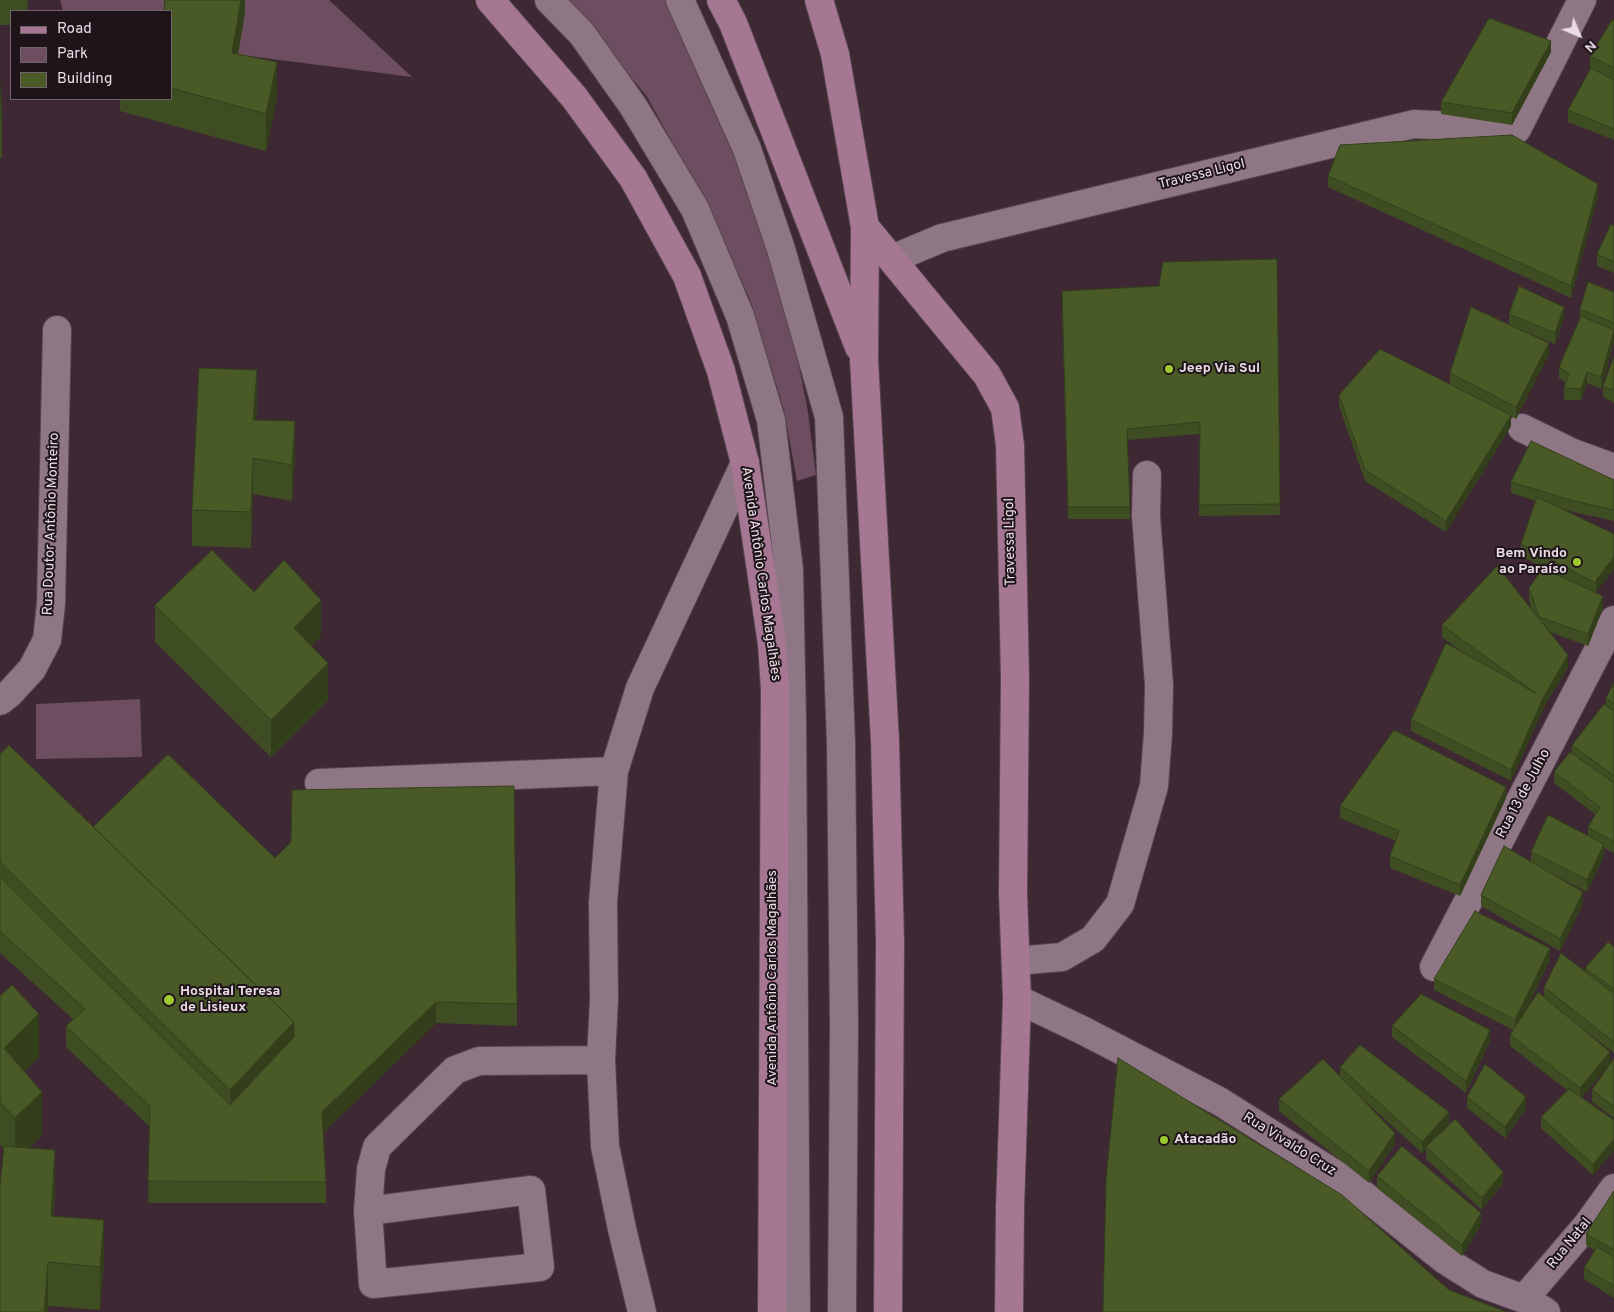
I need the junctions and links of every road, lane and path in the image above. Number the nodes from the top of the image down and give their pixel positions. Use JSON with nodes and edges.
{"nodes":[{"id":1,"x":490,"y":0,"type":"edge"},
{"id":2,"x":549,"y":0,"type":"edge"},
{"id":3,"x":680,"y":0,"type":"edge"},
{"id":4,"x":721,"y":0,"type":"edge"},
{"id":5,"x":819,"y":0,"type":"edge"},
{"id":6,"x":1582,"y":0,"type":"edge"},
{"id":7,"x":865,"y":226,"type":"junction"},
{"id":8,"x":892,"y":259,"type":"junction"},
{"id":9,"x":57,"y":330,"type":"dead end"},
{"id":10,"x":864,"y":360,"type":"junction"},
{"id":11,"x":1522,"y":428,"type":"dead end"},
{"id":12,"x":745,"y":462,"type":"junction"},
{"id":13,"x":1614,"y":468,"type":"edge"},
{"id":14,"x":1147,"y":475,"type":"dead end"},
{"id":15,"x":1614,"y":620,"type":"edge"},
{"id":16,"x":0,"y":701,"type":"edge"},
{"id":17,"x":614,"y":771,"type":"junction"},
{"id":18,"x":319,"y":783,"type":"dead end"},
{"id":19,"x":1016,"y":961,"type":"junction"},
{"id":20,"x":1434,"y":967,"type":"dead end"},
{"id":21,"x":1017,"y":999,"type":"junction"},
{"id":22,"x":601,"y":1060,"type":"junction"},
{"id":23,"x":1614,"y":1188,"type":"edge"},
{"id":24,"x":368,"y":1211,"type":"junction"},
{"id":25,"x":1535,"y":1306,"type":"edge"},
{"id":26,"x":642,"y":1312,"type":"edge"},
{"id":27,"x":772,"y":1312,"type":"edge"},
{"id":28,"x":796,"y":1312,"type":"edge"},
{"id":29,"x":842,"y":1312,"type":"edge"},
{"id":30,"x":888,"y":1312,"type":"edge"},
{"id":31,"x":1009,"y":1312,"type":"edge"}],
"edges":[{"from":1,"to":12,"type":"main road","name":"Avenida Antônio Carlos Magalhães"},
{"from":2,"to":28,"type":"street"},
{"from":3,"to":29,"type":"street"},
{"from":4,"to":10,"type":"main road"},
{"from":5,"to":7,"type":"main road"},
{"from":6,"to":8,"type":"street","name":"Travessa Ligol"},
{"from":7,"to":8,"type":"main road","name":"Travessa Ligol"},
{"from":7,"to":10,"type":"main road"},
{"from":8,"to":19,"type":"main road","name":"Travessa Ligol"},
{"from":9,"to":16,"type":"street","name":"Rua Doutor Antônio Monteiro"},
{"from":10,"to":30,"type":"main road"},
{"from":11,"to":13,"type":"street"},
{"from":12,"to":17,"type":"street"},
{"from":12,"to":27,"type":"main road","name":"Avenida Antônio Carlos Magalhães"},
{"from":14,"to":19,"type":"street"},
{"from":15,"to":20,"type":"street","name":"Rua 13 de Julho"},
{"from":17,"to":18,"type":"street"},
{"from":17,"to":22,"type":"street"},
{"from":19,"to":21,"type":"main road"},
{"from":21,"to":25,"type":"street","name":"Rua Vivaldo Cruz"},
{"from":21,"to":31,"type":"main road"},
{"from":22,"to":24,"type":"street"},
{"from":22,"to":26,"type":"street"},
{"from":23,"to":25,"type":"street","name":"Rua Natal"},
{"from":24,"to":24,"type":"street"}]}
